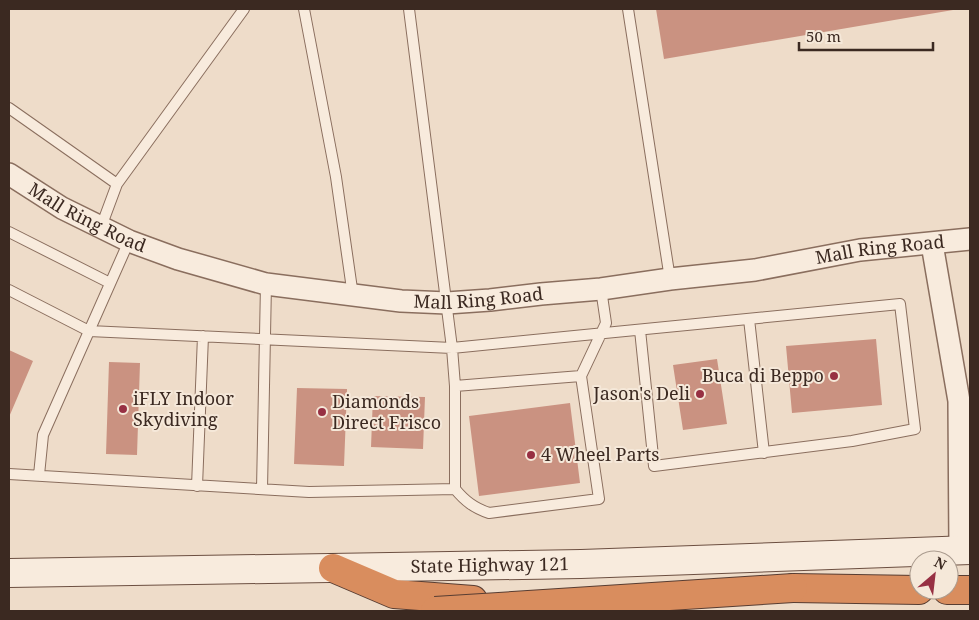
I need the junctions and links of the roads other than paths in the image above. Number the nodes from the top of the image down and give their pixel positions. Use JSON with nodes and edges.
{"nodes":[{"id":1,"x":244,"y":9,"type":"edge"},
{"id":2,"x":304,"y":9,"type":"edge"},
{"id":3,"x":409,"y":9,"type":"edge"},
{"id":4,"x":628,"y":9,"type":"edge"},
{"id":5,"x":9,"y":108,"type":"edge"},
{"id":6,"x":9,"y":174,"type":"edge"},
{"id":7,"x":117,"y":184,"type":"junction"},
{"id":8,"x":101,"y":227,"type":"junction"},
{"id":9,"x":9,"y":232,"type":"edge"},
{"id":10,"x":970,"y":240,"type":"edge"},
{"id":11,"x":129,"y":241,"type":"junction"},
{"id":12,"x":932,"y":244,"type":"junction"},
{"id":13,"x":670,"y":279,"type":"junction"},
{"id":14,"x":110,"y":283,"type":"junction"},
{"id":15,"x":266,"y":284,"type":"junction"},
{"id":16,"x":602,"y":289,"type":"junction"},
{"id":17,"x":9,"y":290,"type":"edge"},
{"id":18,"x":353,"y":296,"type":"junction"},
{"id":19,"x":446,"y":303,"type":"junction"},
{"id":20,"x":749,"y":319,"type":"junction"},
{"id":21,"x":640,"y":330,"type":"junction"},
{"id":22,"x":89,"y":331,"type":"junction"},
{"id":23,"x":601,"y":334,"type":"junction"},
{"id":24,"x":203,"y":336,"type":"junction"},
{"id":25,"x":266,"y":339,"type":"junction"},
{"id":26,"x":452,"y":348,"type":"junction"},
{"id":27,"x":581,"y":376,"type":"junction"},
{"id":28,"x":455,"y":386,"type":"junction"},
{"id":29,"x":764,"y":453,"type":"junction"},
{"id":30,"x":9,"y":474,"type":"edge"},
{"id":31,"x":39,"y":475,"type":"junction"},
{"id":32,"x":197,"y":486,"type":"junction"},
{"id":33,"x":455,"y":489,"type":"junction"},
{"id":34,"x":262,"y":490,"type":"junction"},
{"id":35,"x":965,"y":550,"type":"edge"},
{"id":36,"x":333,"y":568,"type":"junction"},
{"id":37,"x":9,"y":573,"type":"edge"},
{"id":38,"x":909,"y":590,"type":"edge"},
{"id":39,"x":435,"y":611,"type":"edge"},
{"id":40,"x":624,"y":611,"type":"edge"}],
"edges":[{"from":1,"to":7,"type":"lane"},
{"from":2,"to":18,"type":"lane"},
{"from":3,"to":19,"type":"lane"},
{"from":4,"to":13,"type":"lane"},
{"from":5,"to":7,"type":"lane"},
{"from":6,"to":8,"type":"street","name":"Mall Ring Road"},
{"from":7,"to":8,"type":"lane"},
{"from":8,"to":11,"type":"street","name":"Mall Ring Road"},
{"from":9,"to":14,"type":"lane"},
{"from":10,"to":12,"type":"street","name":"Mall Ring Road"},
{"from":11,"to":14,"type":"lane"},
{"from":11,"to":15,"type":"street","name":"Mall Ring Road"},
{"from":12,"to":13,"type":"street","name":"Mall Ring Road"},
{"from":12,"to":35,"type":"street"},
{"from":13,"to":16,"type":"street","name":"Mall Ring Road"},
{"from":14,"to":22,"type":"lane"},
{"from":15,"to":18,"type":"street","name":"Mall Ring Road"},
{"from":15,"to":25,"type":"lane"},
{"from":16,"to":19,"type":"street","name":"Mall Ring Road"},
{"from":16,"to":23,"type":"lane"},
{"from":17,"to":22,"type":"lane"},
{"from":18,"to":19,"type":"street","name":"Mall Ring Road"},
{"from":19,"to":26,"type":"lane"},
{"from":20,"to":21,"type":"lane"},
{"from":20,"to":29,"type":"lane"},
{"from":20,"to":29,"type":"lane"},
{"from":21,"to":23,"type":"lane"},
{"from":21,"to":29,"type":"lane"},
{"from":22,"to":24,"type":"lane"},
{"from":22,"to":31,"type":"lane"},
{"from":23,"to":26,"type":"lane"},
{"from":23,"to":27,"type":"lane"},
{"from":24,"to":25,"type":"lane"},
{"from":24,"to":32,"type":"lane"},
{"from":25,"to":26,"type":"lane"},
{"from":25,"to":34,"type":"lane"},
{"from":26,"to":28,"type":"lane"},
{"from":27,"to":28,"type":"lane"},
{"from":27,"to":33,"type":"lane"},
{"from":28,"to":33,"type":"lane"},
{"from":30,"to":31,"type":"lane"},
{"from":31,"to":32,"type":"lane"},
{"from":32,"to":34,"type":"lane"},
{"from":33,"to":34,"type":"lane"},
{"from":35,"to":36,"type":"main road","name":"State Highway 121"},
{"from":36,"to":37,"type":"main road","name":"State Highway 121"},
{"from":36,"to":40,"type":"highway"},
{"from":38,"to":39,"type":"highway","bridge":true}]}
